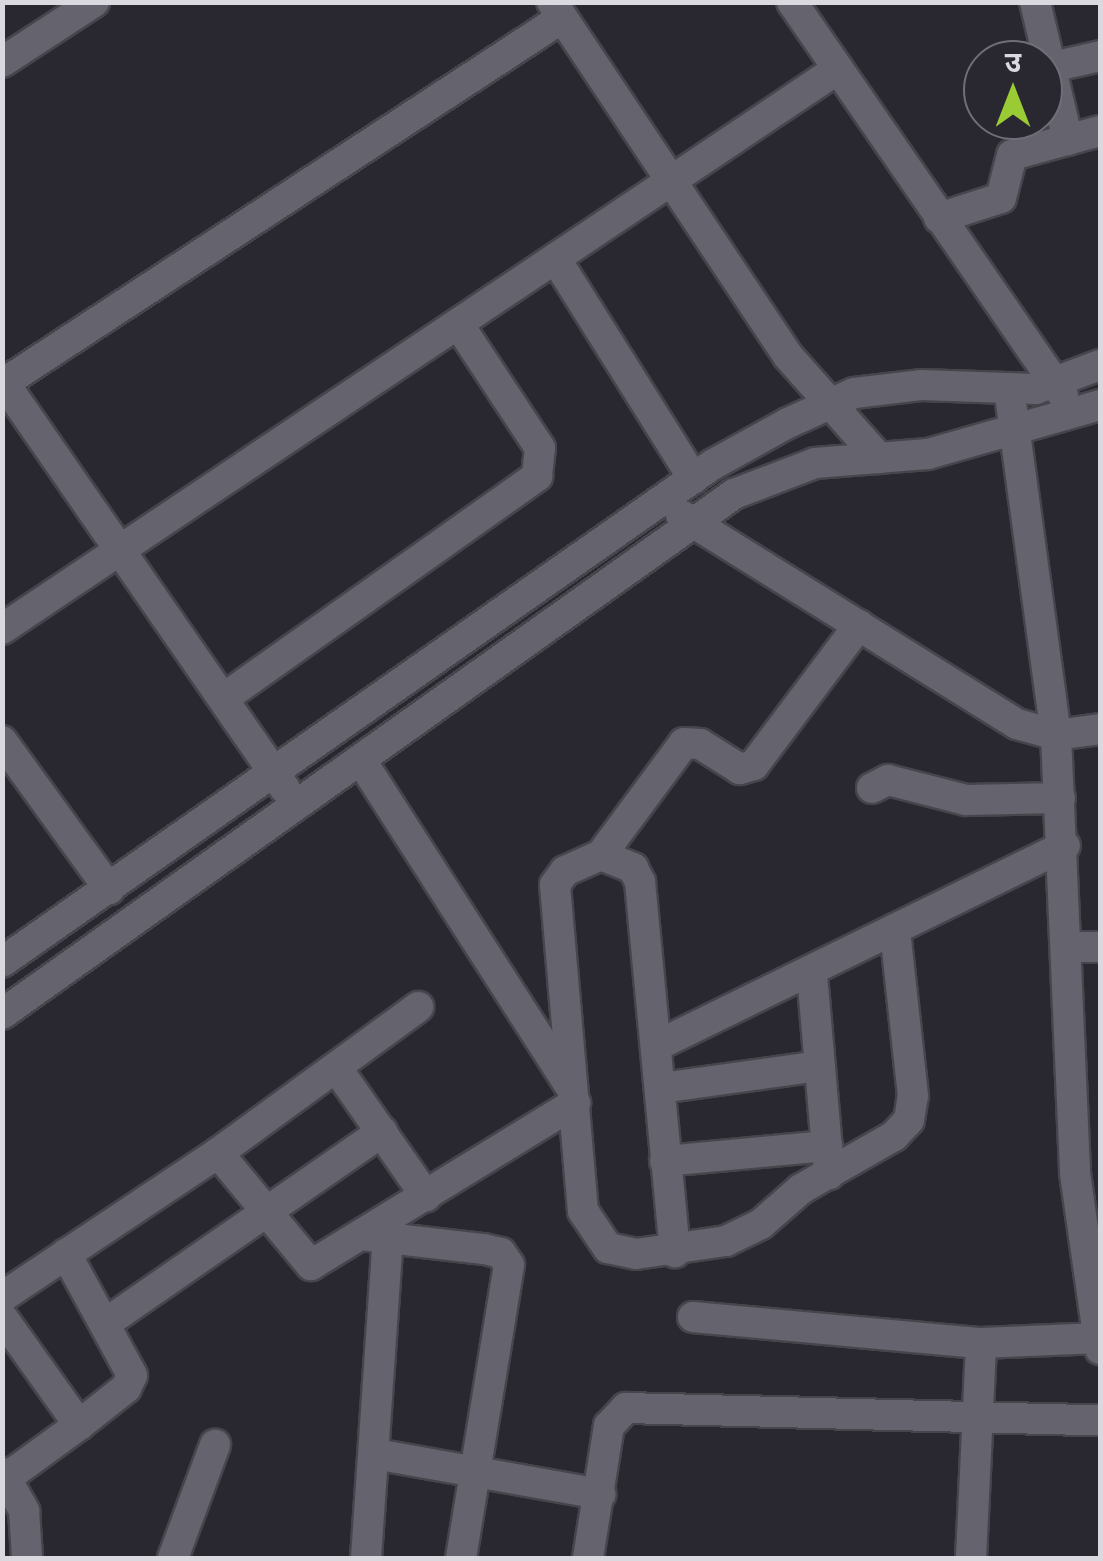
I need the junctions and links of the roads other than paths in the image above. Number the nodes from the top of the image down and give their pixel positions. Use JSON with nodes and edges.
{"nodes":[{"id":1,"x":94,"y":2,"type":"edge"},
{"id":2,"x":792,"y":2,"type":"edge"},
{"id":3,"x":1035,"y":2,"type":"edge"},
{"id":4,"x":557,"y":10,"type":"edge"},
{"id":5,"x":1045,"y":40,"type":"edge"},
{"id":6,"x":1100,"y":56,"type":"edge"},
{"id":7,"x":2,"y":62,"type":"edge"},
{"id":8,"x":1063,"y":64,"type":"edge"},
{"id":9,"x":838,"y":69,"type":"junction"},
{"id":10,"x":1063,"y":117,"type":"edge"},
{"id":11,"x":1100,"y":131,"type":"edge"},
{"id":12,"x":1068,"y":140,"type":"junction"},
{"id":13,"x":676,"y":182,"type":"junction"},
{"id":14,"x":939,"y":218,"type":"junction"},
{"id":15,"x":557,"y":261,"type":"junction"},
{"id":16,"x":460,"y":325,"type":"junction"},
{"id":17,"x":1100,"y":365,"type":"edge"},
{"id":18,"x":3,"y":382,"type":"edge"},
{"id":19,"x":1054,"y":382,"type":"junction"},
{"id":20,"x":1008,"y":388,"type":"junction"},
{"id":21,"x":828,"y":404,"type":"junction"},
{"id":22,"x":1088,"y":410,"type":"edge"},
{"id":23,"x":1016,"y":431,"type":"junction"},
{"id":24,"x":879,"y":458,"type":"junction"},
{"id":25,"x":694,"y":479,"type":"junction"},
{"id":26,"x":661,"y":502,"type":"junction"},
{"id":27,"x":694,"y":523,"type":"junction"},
{"id":28,"x":119,"y":550,"type":"junction"},
{"id":29,"x":859,"y":625,"type":"junction"},
{"id":30,"x":2,"y":630,"type":"edge"},
{"id":31,"x":224,"y":698,"type":"junction"},
{"id":32,"x":1100,"y":729,"type":"edge"},
{"id":33,"x":1056,"y":734,"type":"junction"},
{"id":34,"x":2,"y":741,"type":"edge"},
{"id":35,"x":362,"y":762,"type":"junction"},
{"id":36,"x":275,"y":775,"type":"junction"},
{"id":37,"x":872,"y":788,"type":"dead end"},
{"id":38,"x":1060,"y":798,"type":"junction"},
{"id":39,"x":298,"y":808,"type":"junction"},
{"id":40,"x":1064,"y":846,"type":"junction"},
{"id":41,"x":601,"y":855,"type":"junction"},
{"id":42,"x":109,"y":888,"type":"junction"},
{"id":43,"x":896,"y":929,"type":"junction"},
{"id":44,"x":1068,"y":946,"type":"junction"},
{"id":45,"x":1100,"y":947,"type":"edge"},
{"id":46,"x":2,"y":962,"type":"edge"},
{"id":47,"x":812,"y":974,"type":"junction"},
{"id":48,"x":418,"y":1007,"type":"dead end"},
{"id":49,"x":2,"y":1014,"type":"edge"},
{"id":50,"x":658,"y":1045,"type":"junction"},
{"id":51,"x":819,"y":1066,"type":"junction"},
{"id":52,"x":338,"y":1070,"type":"junction"},
{"id":53,"x":662,"y":1088,"type":"junction"},
{"id":54,"x":574,"y":1097,"type":"junction"},
{"id":55,"x":382,"y":1132,"type":"junction"},
{"id":56,"x":218,"y":1154,"type":"junction"},
{"id":57,"x":828,"y":1160,"type":"junction"},
{"id":58,"x":665,"y":1161,"type":"junction"},
{"id":59,"x":426,"y":1196,"type":"junction"},
{"id":60,"x":268,"y":1215,"type":"junction"},
{"id":61,"x":375,"y":1236,"type":"junction"},
{"id":62,"x":676,"y":1252,"type":"junction"},
{"id":63,"x":66,"y":1254,"type":"junction"},
{"id":64,"x":2,"y":1297,"type":"edge"},
{"id":65,"x":2,"y":1317,"type":"edge"},
{"id":66,"x":693,"y":1317,"type":"dead end"},
{"id":67,"x":106,"y":1323,"type":"junction"},
{"id":68,"x":1100,"y":1338,"type":"edge"},
{"id":69,"x":980,"y":1343,"type":"junction"},
{"id":70,"x":1100,"y":1348,"type":"edge"},
{"id":71,"x":980,"y":1419,"type":"junction"},
{"id":72,"x":1100,"y":1420,"type":"edge"},
{"id":73,"x":79,"y":1425,"type":"junction"},
{"id":74,"x":215,"y":1444,"type":"dead end"},
{"id":75,"x":375,"y":1454,"type":"junction"},
{"id":76,"x":476,"y":1472,"type":"junction"},
{"id":77,"x":4,"y":1476,"type":"edge"},
{"id":78,"x":600,"y":1494,"type":"junction"},
{"id":79,"x":27,"y":1558,"type":"edge"},
{"id":80,"x":173,"y":1558,"type":"edge"},
{"id":81,"x":366,"y":1558,"type":"edge"},
{"id":82,"x":462,"y":1558,"type":"edge"},
{"id":83,"x":588,"y":1558,"type":"edge"},
{"id":84,"x":971,"y":1558,"type":"edge"}],
"edges":[{"from":1,"to":7,"type":"street"},
{"from":2,"to":9,"type":"street"},
{"from":3,"to":5,"type":"street"},
{"from":4,"to":13,"type":"street"},
{"from":4,"to":18,"type":"street"},
{"from":6,"to":8,"type":"street"},
{"from":9,"to":13,"type":"street"},
{"from":9,"to":14,"type":"street"},
{"from":10,"to":12,"type":"street"},
{"from":11,"to":12,"type":"street"},
{"from":12,"to":14,"type":"street"},
{"from":13,"to":15,"type":"street"},
{"from":13,"to":21,"type":"street"},
{"from":14,"to":19,"type":"street"},
{"from":15,"to":16,"type":"street"},
{"from":15,"to":25,"type":"street"},
{"from":16,"to":28,"type":"street"},
{"from":16,"to":31,"type":"street"},
{"from":17,"to":19,"type":"street"},
{"from":18,"to":28,"type":"street"},
{"from":19,"to":20,"type":"street"},
{"from":19,"to":22,"type":"street"},
{"from":20,"to":21,"type":"street"},
{"from":20,"to":23,"type":"street"},
{"from":21,"to":24,"type":"street"},
{"from":21,"to":25,"type":"street"},
{"from":22,"to":23,"type":"street"},
{"from":23,"to":24,"type":"street"},
{"from":23,"to":33,"type":"street"},
{"from":24,"to":27,"type":"street"},
{"from":25,"to":26,"type":"street"},
{"from":26,"to":27,"type":"street"},
{"from":26,"to":36,"type":"street"},
{"from":27,"to":29,"type":"street"},
{"from":27,"to":35,"type":"street"},
{"from":28,"to":30,"type":"street"},
{"from":28,"to":31,"type":"street"},
{"from":29,"to":33,"type":"street"},
{"from":29,"to":41,"type":"street"},
{"from":31,"to":36,"type":"street"},
{"from":32,"to":33,"type":"street"},
{"from":33,"to":38,"type":"street"},
{"from":34,"to":42,"type":"street"},
{"from":35,"to":39,"type":"street"},
{"from":35,"to":54,"type":"street"},
{"from":36,"to":39,"type":"street"},
{"from":36,"to":42,"type":"street"},
{"from":37,"to":38,"type":"street"},
{"from":38,"to":40,"type":"street"},
{"from":39,"to":49,"type":"street"},
{"from":40,"to":43,"type":"street"},
{"from":40,"to":44,"type":"street"},
{"from":41,"to":50,"type":"street"},
{"from":41,"to":54,"type":"street"},
{"from":42,"to":46,"type":"street"},
{"from":43,"to":47,"type":"street"},
{"from":43,"to":57,"type":"street"},
{"from":44,"to":45,"type":"street"},
{"from":44,"to":68,"type":"street"},
{"from":47,"to":50,"type":"street"},
{"from":47,"to":51,"type":"street"},
{"from":48,"to":52,"type":"street"},
{"from":50,"to":53,"type":"street"},
{"from":51,"to":53,"type":"street"},
{"from":51,"to":57,"type":"street"},
{"from":52,"to":55,"type":"street"},
{"from":52,"to":56,"type":"street"},
{"from":53,"to":58,"type":"street"},
{"from":54,"to":59,"type":"street"},
{"from":54,"to":62,"type":"street"},
{"from":55,"to":59,"type":"street"},
{"from":55,"to":60,"type":"street"},
{"from":56,"to":60,"type":"street"},
{"from":56,"to":63,"type":"street"},
{"from":57,"to":58,"type":"street"},
{"from":57,"to":62,"type":"street"},
{"from":58,"to":62,"type":"street"},
{"from":59,"to":61,"type":"street"},
{"from":60,"to":61,"type":"street"},
{"from":60,"to":67,"type":"street"},
{"from":61,"to":75,"type":"street"},
{"from":61,"to":76,"type":"street"},
{"from":63,"to":64,"type":"street"},
{"from":63,"to":67,"type":"street"},
{"from":65,"to":73,"type":"street"},
{"from":66,"to":69,"type":"street"},
{"from":67,"to":73,"type":"street"},
{"from":68,"to":69,"type":"street"},
{"from":68,"to":70,"type":"street"},
{"from":69,"to":71,"type":"street"},
{"from":71,"to":72,"type":"street"},
{"from":71,"to":78,"type":"street"},
{"from":71,"to":84,"type":"street"},
{"from":73,"to":77,"type":"street"},
{"from":74,"to":80,"type":"street"},
{"from":75,"to":76,"type":"street"},
{"from":75,"to":81,"type":"street"},
{"from":76,"to":78,"type":"street"},
{"from":76,"to":82,"type":"street"},
{"from":77,"to":79,"type":"street"},
{"from":78,"to":83,"type":"street"}]}
